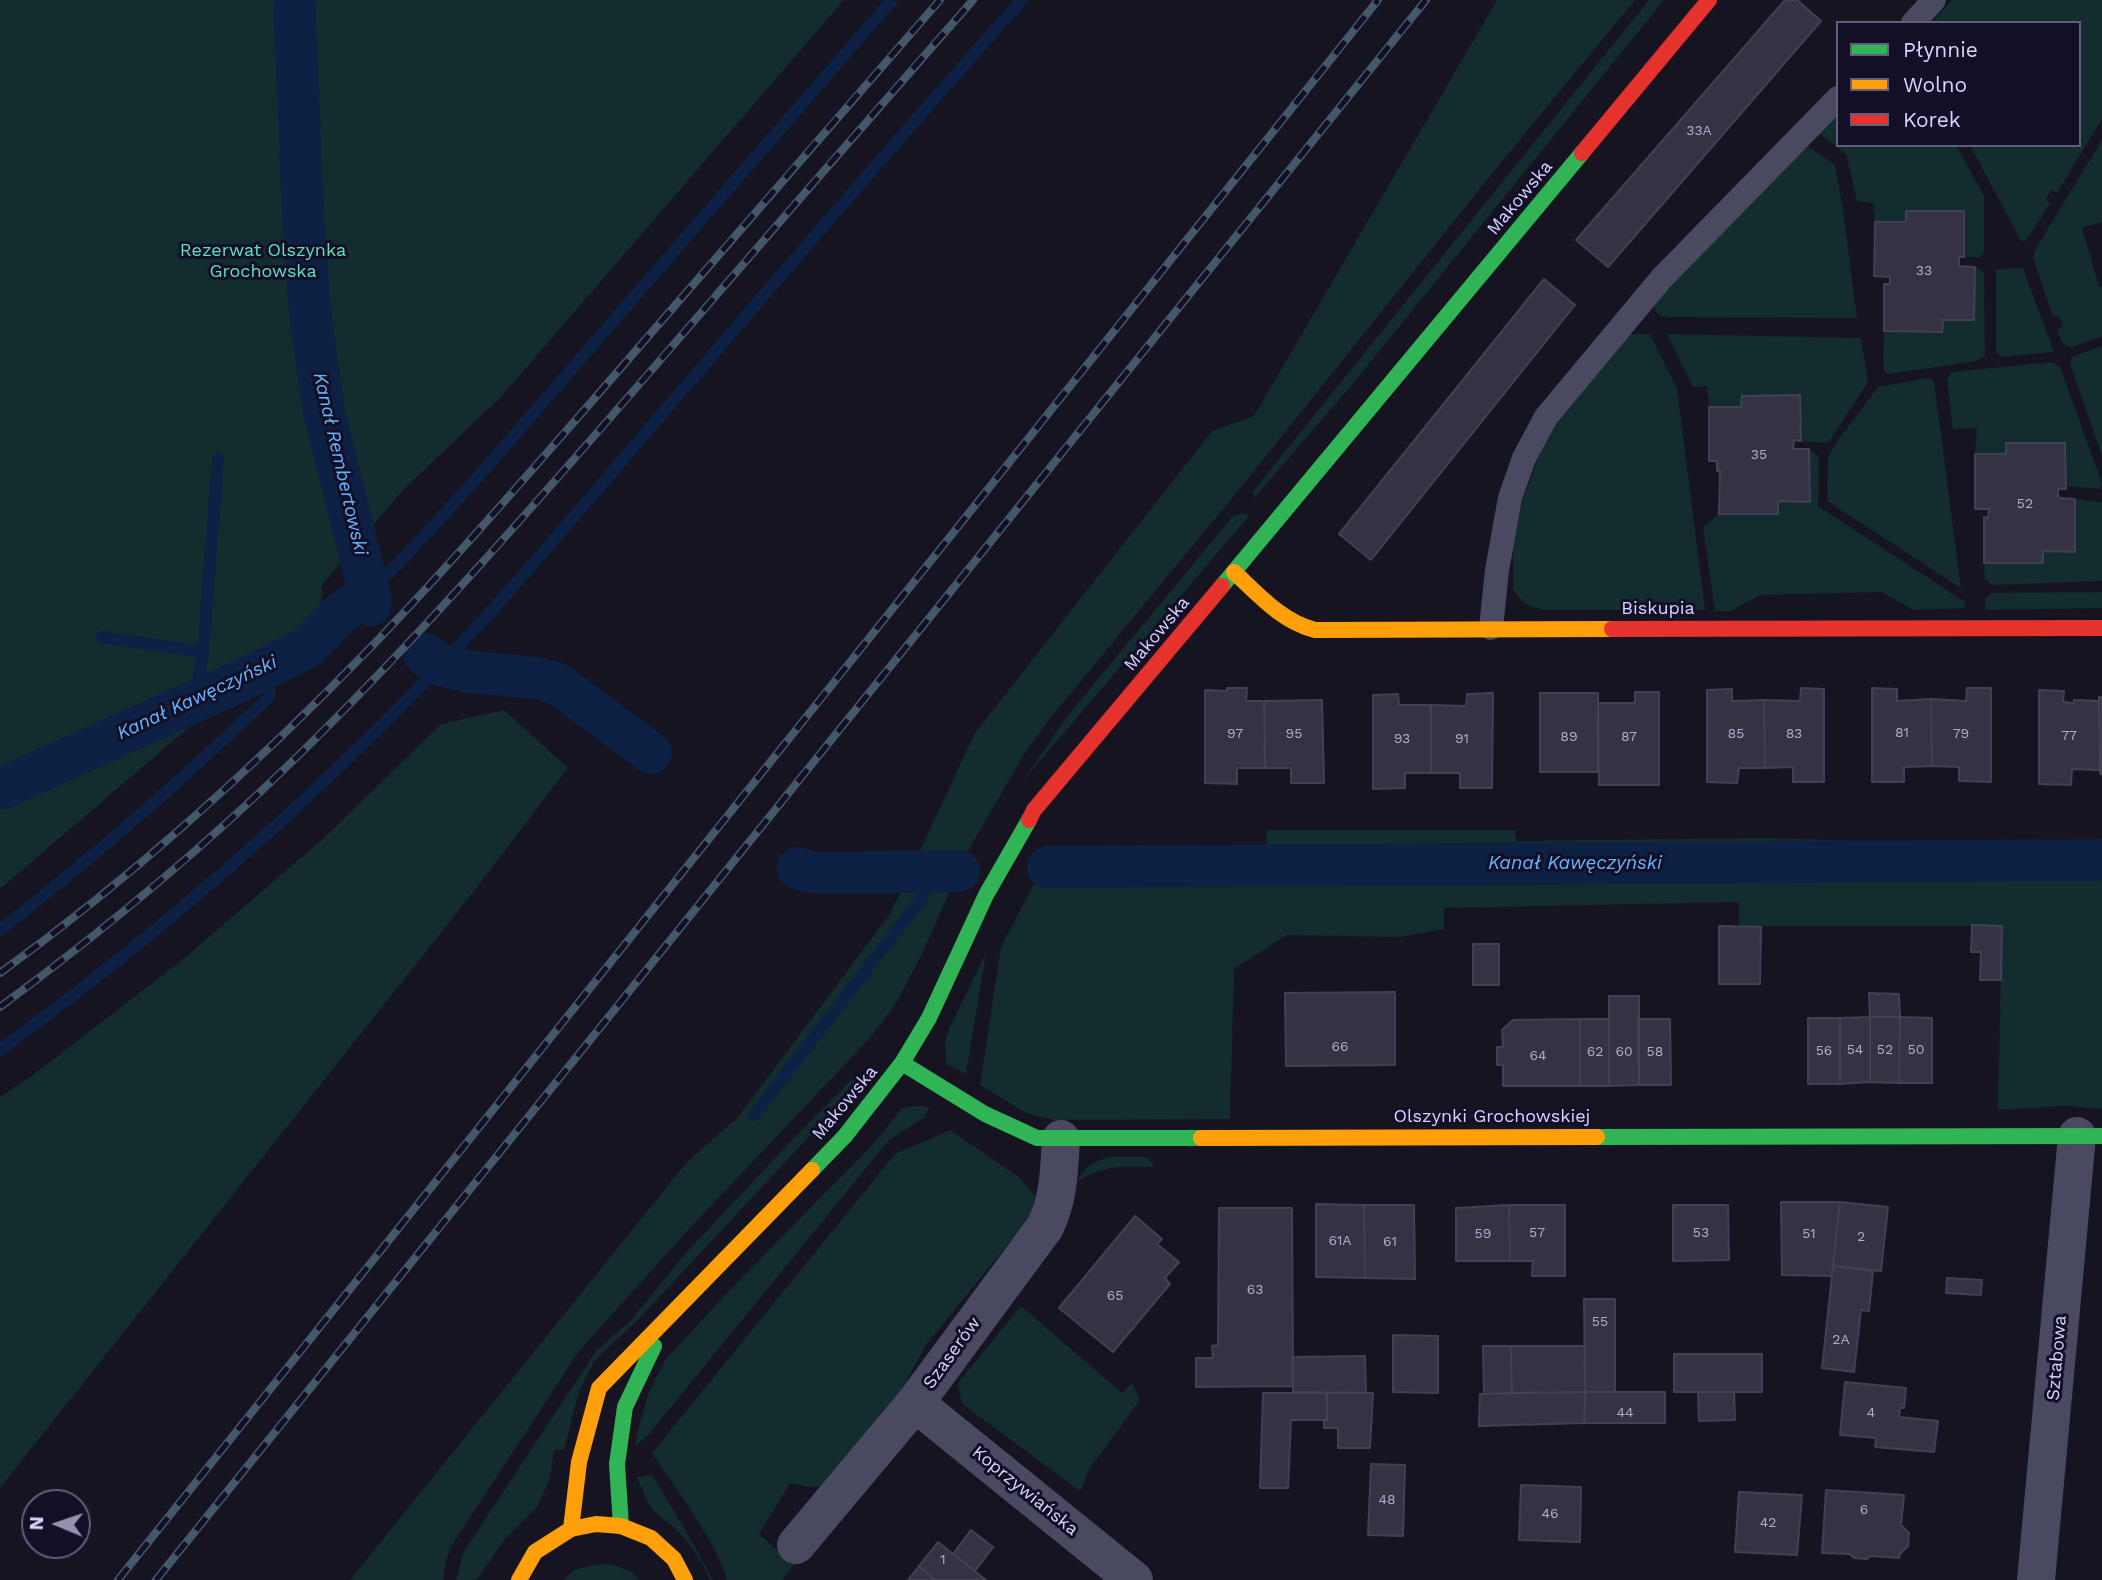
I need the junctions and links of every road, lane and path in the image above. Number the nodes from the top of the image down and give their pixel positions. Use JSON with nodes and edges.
{"nodes":[{"id":1,"x":1709,"y":0,"type":"edge"},
{"id":2,"x":1934,"y":0,"type":"edge"},
{"id":3,"x":1915,"y":21,"type":"edge"},
{"id":4,"x":1836,"y":100,"type":"edge"},
{"id":5,"x":1234,"y":572,"type":"junction"},
{"id":6,"x":1491,"y":628,"type":"junction"},
{"id":7,"x":2102,"y":628,"type":"edge"},
{"id":8,"x":902,"y":1063,"type":"junction"},
{"id":9,"x":2090,"y":1136,"type":"edge"},
{"id":10,"x":1061,"y":1139,"type":"junction"},
{"id":11,"x":671,"y":1312,"type":"junction"},
{"id":12,"x":915,"y":1403,"type":"junction"},
{"id":13,"x":621,"y":1526,"type":"junction"},
{"id":14,"x":571,"y":1529,"type":"junction"},
{"id":15,"x":796,"y":1545,"type":"dead end"},
{"id":16,"x":519,"y":1580,"type":"edge"},
{"id":17,"x":685,"y":1580,"type":"edge"},
{"id":18,"x":1133,"y":1580,"type":"edge"},
{"id":19,"x":2036,"y":1580,"type":"edge"}],
"edges":[{"from":1,"to":5,"type":"street","name":"Makowska"},
{"from":2,"to":3,"type":"lane"},
{"from":4,"to":6,"type":"lane"},
{"from":5,"to":6,"type":"street","name":"Biskupia"},
{"from":5,"to":8,"type":"street","name":"Makowska"},
{"from":6,"to":7,"type":"street","name":"Biskupia"},
{"from":8,"to":10,"type":"street","name":"Olszynki Grochowskiej"},
{"from":8,"to":11,"type":"street","name":"Makowska"},
{"from":9,"to":10,"type":"street","name":"Olszynki Grochowskiej"},
{"from":9,"to":19,"type":"street","name":"Sztabowa"},
{"from":10,"to":12,"type":"street","name":"Szaserów"},
{"from":11,"to":13,"type":"street","name":"Makowska"},
{"from":11,"to":14,"type":"street","name":"Makowska"},
{"from":12,"to":15,"type":"street","name":"Szaserów"},
{"from":12,"to":18,"type":"street","name":"Koprzywiańska"},
{"from":13,"to":14,"type":"street"},
{"from":13,"to":17,"type":"street"},
{"from":14,"to":16,"type":"street"}]}
